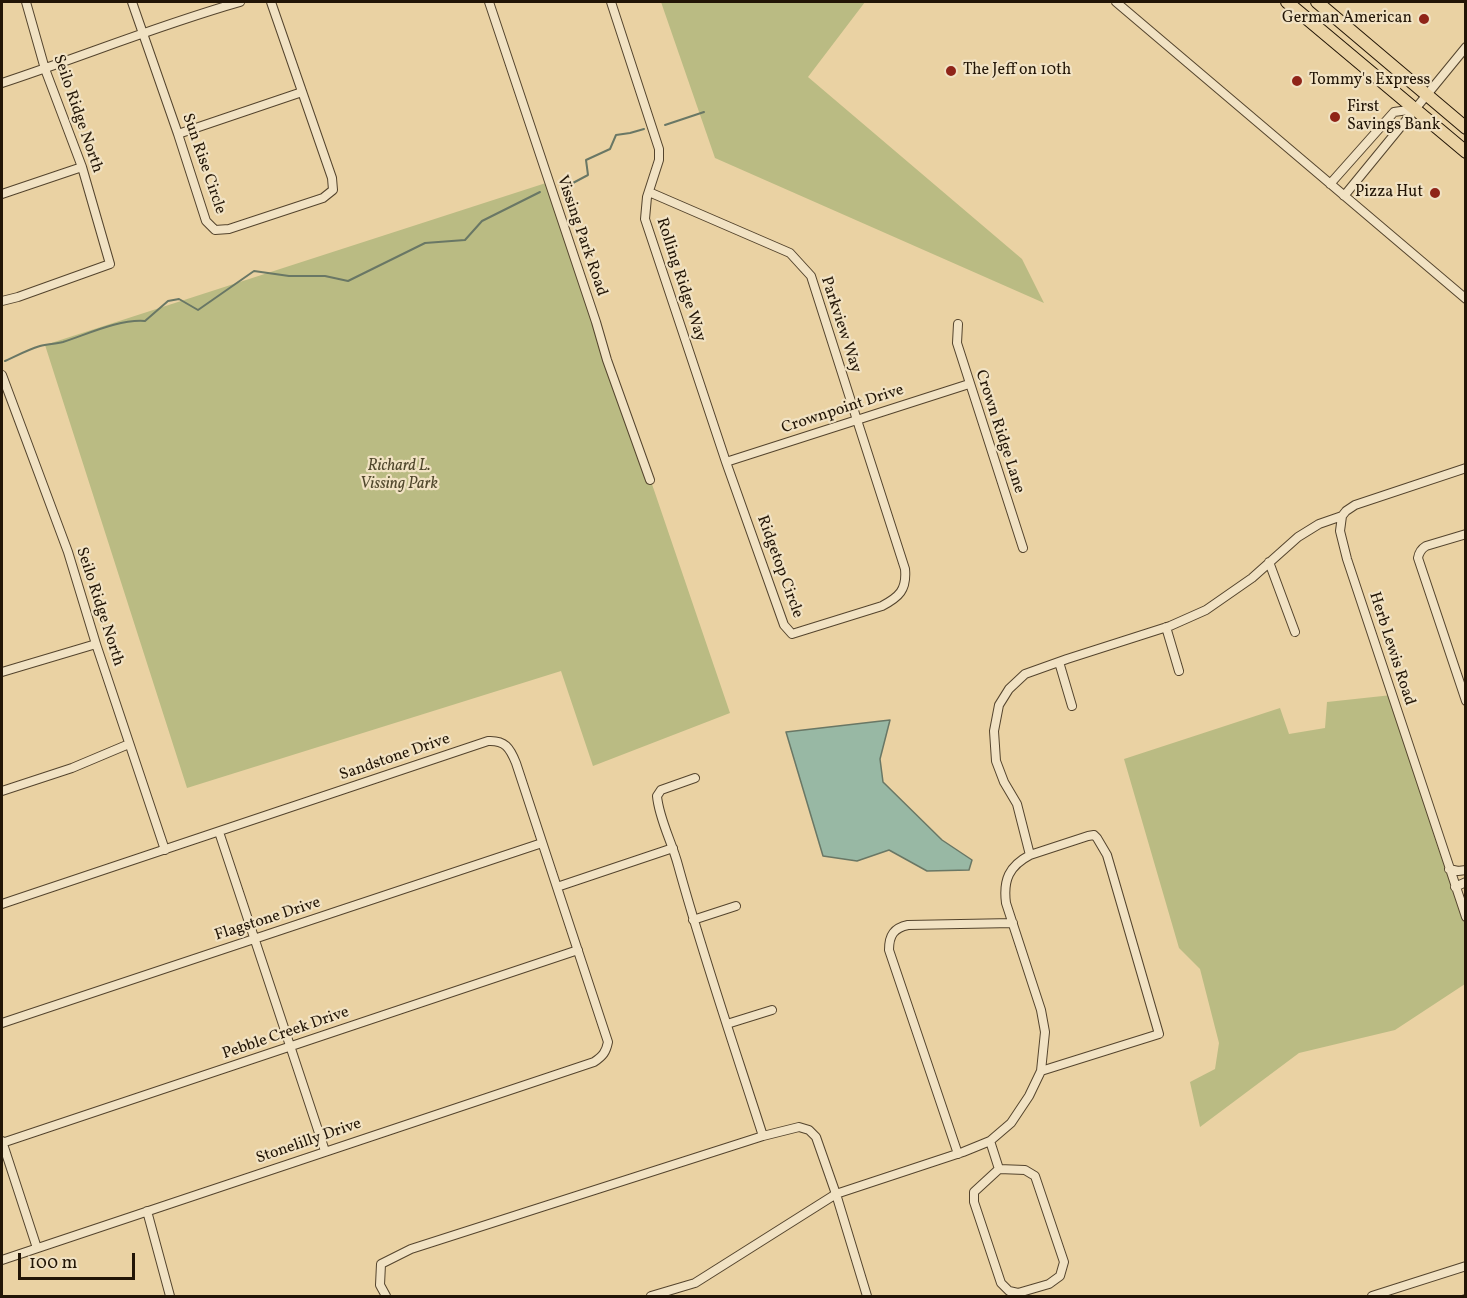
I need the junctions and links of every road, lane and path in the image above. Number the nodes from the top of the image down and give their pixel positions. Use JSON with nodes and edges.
{"nodes":[{"id":1,"x":26,"y":2,"type":"edge"},
{"id":2,"x":132,"y":2,"type":"edge"},
{"id":3,"x":240,"y":2,"type":"edge"},
{"id":4,"x":271,"y":2,"type":"edge"},
{"id":5,"x":489,"y":2,"type":"edge"},
{"id":6,"x":611,"y":2,"type":"edge"},
{"id":7,"x":1116,"y":2,"type":"edge"},
{"id":8,"x":1287,"y":2,"type":"edge"},
{"id":9,"x":1317,"y":2,"type":"edge"},
{"id":10,"x":142,"y":33,"type":"junction"},
{"id":11,"x":1466,"y":48,"type":"edge"},
{"id":12,"x":45,"y":69,"type":"junction"},
{"id":13,"x":2,"y":83,"type":"edge"},
{"id":14,"x":302,"y":92,"type":"junction"},
{"id":15,"x":1427,"y":96,"type":"junction"},
{"id":16,"x":1415,"y":109,"type":"junction"},
{"id":17,"x":1466,"y":128,"type":"edge"},
{"id":18,"x":178,"y":134,"type":"junction"},
{"id":19,"x":1466,"y":152,"type":"edge"},
{"id":20,"x":82,"y":167,"type":"junction"},
{"id":21,"x":1330,"y":184,"type":"junction"},
{"id":22,"x":649,"y":192,"type":"junction"},
{"id":23,"x":2,"y":194,"type":"edge"},
{"id":24,"x":1344,"y":196,"type":"junction"},
{"id":25,"x":1466,"y":299,"type":"edge"},
{"id":26,"x":2,"y":301,"type":"edge"},
{"id":27,"x":958,"y":324,"type":"dead end"},
{"id":28,"x":2,"y":375,"type":"edge"},
{"id":29,"x":969,"y":384,"type":"junction"},
{"id":30,"x":856,"y":420,"type":"junction"},
{"id":31,"x":726,"y":462,"type":"junction"},
{"id":32,"x":1466,"y":468,"type":"edge"},
{"id":33,"x":650,"y":480,"type":"dead end"},
{"id":34,"x":1342,"y":516,"type":"junction"},
{"id":35,"x":1466,"y":534,"type":"edge"},
{"id":36,"x":1023,"y":548,"type":"dead end"},
{"id":37,"x":1269,"y":562,"type":"junction"},
{"id":38,"x":1166,"y":627,"type":"junction"},
{"id":39,"x":1295,"y":632,"type":"dead end"},
{"id":40,"x":96,"y":644,"type":"junction"},
{"id":41,"x":1059,"y":662,"type":"junction"},
{"id":42,"x":1179,"y":671,"type":"dead end"},
{"id":43,"x":2,"y":672,"type":"edge"},
{"id":44,"x":1466,"y":701,"type":"edge"},
{"id":45,"x":1072,"y":706,"type":"dead end"},
{"id":46,"x":129,"y":744,"type":"junction"},
{"id":47,"x":695,"y":778,"type":"dead end"},
{"id":48,"x":2,"y":791,"type":"edge"},
{"id":49,"x":219,"y":832,"type":"junction"},
{"id":50,"x":542,"y":843,"type":"junction"},
{"id":51,"x":673,"y":848,"type":"junction"},
{"id":52,"x":165,"y":850,"type":"junction"},
{"id":53,"x":1030,"y":855,"type":"junction"},
{"id":54,"x":1449,"y":869,"type":"junction"},
{"id":55,"x":1466,"y":870,"type":"edge"},
{"id":56,"x":1466,"y":882,"type":"edge"},
{"id":57,"x":557,"y":887,"type":"junction"},
{"id":58,"x":1455,"y":887,"type":"junction"},
{"id":59,"x":2,"y":904,"type":"edge"},
{"id":60,"x":735,"y":906,"type":"dead end"},
{"id":61,"x":1466,"y":917,"type":"edge"},
{"id":62,"x":693,"y":920,"type":"junction"},
{"id":63,"x":1013,"y":923,"type":"junction"},
{"id":64,"x":254,"y":939,"type":"junction"},
{"id":65,"x":578,"y":950,"type":"junction"},
{"id":66,"x":772,"y":1010,"type":"dead end"},
{"id":67,"x":2,"y":1023,"type":"edge"},
{"id":68,"x":727,"y":1024,"type":"junction"},
{"id":69,"x":607,"y":1034,"type":"joint"},
{"id":70,"x":291,"y":1047,"type":"junction"},
{"id":71,"x":1041,"y":1071,"type":"junction"},
{"id":72,"x":763,"y":1136,"type":"junction"},
{"id":73,"x":990,"y":1141,"type":"junction"},
{"id":74,"x":2,"y":1142,"type":"edge"},
{"id":75,"x":325,"y":1151,"type":"junction"},
{"id":76,"x":958,"y":1154,"type":"junction"},
{"id":77,"x":999,"y":1169,"type":"junction"},
{"id":78,"x":836,"y":1194,"type":"junction"},
{"id":79,"x":147,"y":1211,"type":"junction"},
{"id":80,"x":37,"y":1248,"type":"junction"},
{"id":81,"x":2,"y":1260,"type":"edge"},
{"id":82,"x":1466,"y":1266,"type":"edge"},
{"id":83,"x":170,"y":1296,"type":"edge"},
{"id":84,"x":386,"y":1296,"type":"edge"},
{"id":85,"x":651,"y":1296,"type":"edge"},
{"id":86,"x":867,"y":1296,"type":"edge"},
{"id":87,"x":1372,"y":1296,"type":"edge"}],
"edges":[{"from":1,"to":12,"type":"street","name":"Seilo Ridge North"},
{"from":2,"to":10,"type":"street","name":"Sun Rise Circle"},
{"from":3,"to":10,"type":"street"},
{"from":4,"to":14,"type":"street","name":"Sun Rise Circle"},
{"from":5,"to":33,"type":"street","name":"Vissing Park Road"},
{"from":6,"to":22,"type":"street","name":"Rolling Ridge Way"},
{"from":7,"to":21,"type":"street"},
{"from":8,"to":16,"type":"main road"},
{"from":9,"to":15,"type":"main road"},
{"from":10,"to":12,"type":"street"},
{"from":10,"to":18,"type":"street","name":"Sun Rise Circle"},
{"from":11,"to":15,"type":"street"},
{"from":12,"to":13,"type":"street"},
{"from":12,"to":20,"type":"street","name":"Seilo Ridge North"},
{"from":14,"to":18,"type":"street"},
{"from":14,"to":18,"type":"street","name":"Sun Rise Circle"},
{"from":15,"to":16,"type":"street"},
{"from":15,"to":17,"type":"main road"},
{"from":16,"to":19,"type":"main road"},
{"from":16,"to":21,"type":"street"},
{"from":16,"to":24,"type":"street"},
{"from":20,"to":23,"type":"street"},
{"from":20,"to":26,"type":"street","name":"Seilo Ridge North"},
{"from":21,"to":24,"type":"street"},
{"from":22,"to":30,"type":"street","name":"Parkview Way"},
{"from":22,"to":31,"type":"street","name":"Rolling Ridge Way"},
{"from":24,"to":25,"type":"street"},
{"from":27,"to":29,"type":"street","name":"Crown Ridge Lane"},
{"from":28,"to":40,"type":"street","name":"Seilo Ridge North"},
{"from":29,"to":30,"type":"street","name":"Crownpoint Drive"},
{"from":29,"to":36,"type":"street","name":"Crown Ridge Lane"},
{"from":30,"to":31,"type":"street","name":"Crownpoint Drive"},
{"from":30,"to":31,"type":"street","name":"Ridgetop Circle"},
{"from":32,"to":34,"type":"street"},
{"from":34,"to":37,"type":"street"},
{"from":34,"to":54,"type":"street","name":"Herb Lewis Road"},
{"from":35,"to":44,"type":"street"},
{"from":37,"to":38,"type":"street"},
{"from":37,"to":39,"type":"street"},
{"from":38,"to":41,"type":"street"},
{"from":38,"to":42,"type":"street"},
{"from":40,"to":43,"type":"street"},
{"from":40,"to":46,"type":"street","name":"Seilo Ridge North"},
{"from":41,"to":45,"type":"street"},
{"from":41,"to":53,"type":"street"},
{"from":46,"to":48,"type":"street"},
{"from":46,"to":52,"type":"street","name":"Seilo Ridge North"},
{"from":47,"to":51,"type":"street"},
{"from":49,"to":50,"type":"street","name":"Sandstone Drive"},
{"from":49,"to":52,"type":"street","name":"Sandstone Drive"},
{"from":49,"to":64,"type":"street"},
{"from":50,"to":57,"type":"street","name":"Sandstone Drive"},
{"from":50,"to":64,"type":"street","name":"Flagstone Drive"},
{"from":51,"to":57,"type":"street"},
{"from":51,"to":62,"type":"street"},
{"from":52,"to":59,"type":"street","name":"Sandstone Drive"},
{"from":53,"to":63,"type":"street"},
{"from":53,"to":71,"type":"street"},
{"from":54,"to":55,"type":"street"},
{"from":54,"to":58,"type":"street","name":"Herb Lewis Road"},
{"from":56,"to":58,"type":"street"},
{"from":57,"to":65,"type":"street","name":"Sandstone Drive"},
{"from":58,"to":61,"type":"street","name":"Herb Lewis Road"},
{"from":60,"to":62,"type":"street"},
{"from":62,"to":68,"type":"street"},
{"from":63,"to":71,"type":"street"},
{"from":63,"to":76,"type":"street"},
{"from":64,"to":67,"type":"street","name":"Flagstone Drive"},
{"from":64,"to":70,"type":"street"},
{"from":65,"to":69,"type":"street","name":"Sandstone Drive"},
{"from":65,"to":70,"type":"street","name":"Pebble Creek Drive"},
{"from":66,"to":68,"type":"street"},
{"from":68,"to":72,"type":"street"},
{"from":69,"to":75,"type":"street","name":"Stonelilly Drive"},
{"from":70,"to":74,"type":"street","name":"Pebble Creek Drive"},
{"from":70,"to":75,"type":"street"},
{"from":71,"to":73,"type":"street"},
{"from":72,"to":78,"type":"street"},
{"from":72,"to":84,"type":"street"},
{"from":73,"to":76,"type":"street"},
{"from":73,"to":77,"type":"street"},
{"from":74,"to":80,"type":"street"},
{"from":75,"to":79,"type":"street","name":"Stonelilly Drive"},
{"from":76,"to":78,"type":"street"},
{"from":77,"to":77,"type":"street"},
{"from":78,"to":85,"type":"street"},
{"from":78,"to":86,"type":"street"},
{"from":79,"to":80,"type":"street","name":"Stonelilly Drive"},
{"from":79,"to":83,"type":"street"},
{"from":80,"to":81,"type":"street","name":"Stonelilly Drive"},
{"from":82,"to":87,"type":"street"}]}
